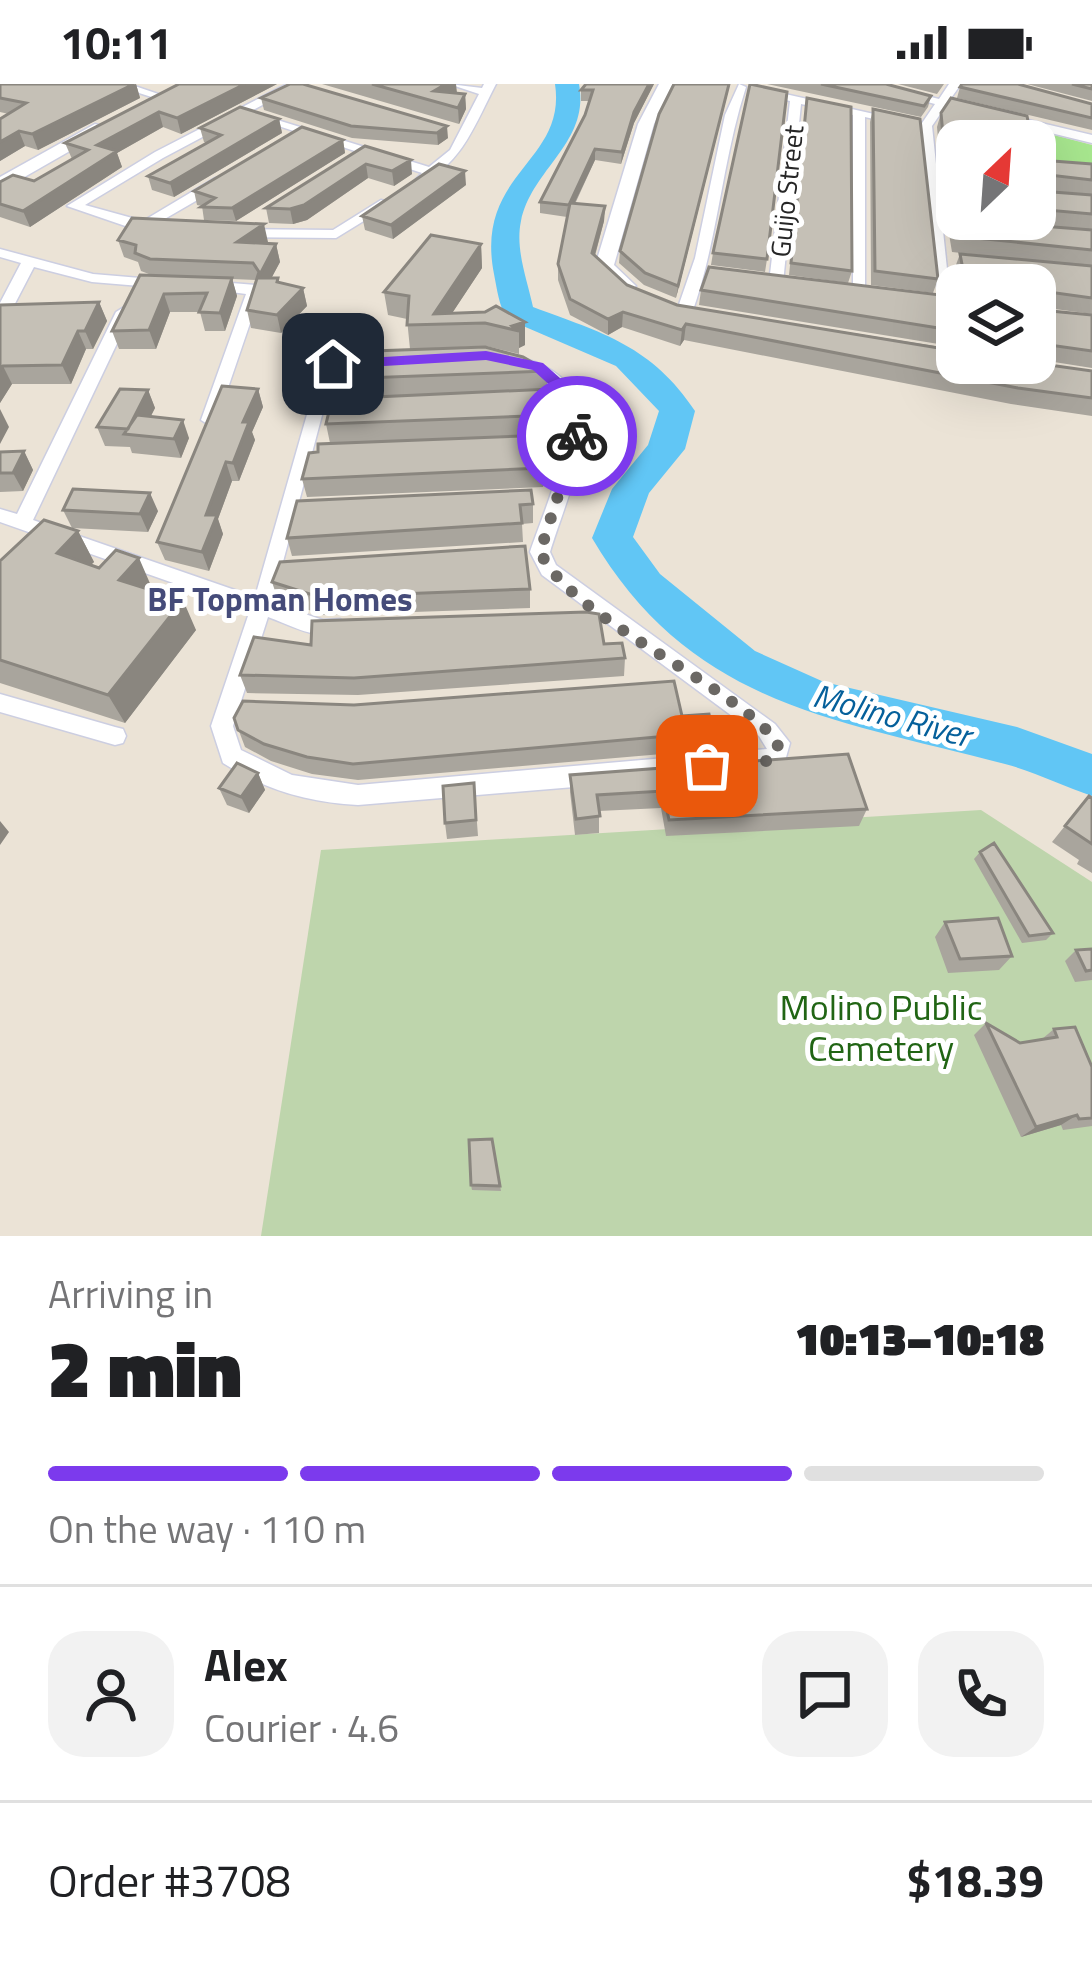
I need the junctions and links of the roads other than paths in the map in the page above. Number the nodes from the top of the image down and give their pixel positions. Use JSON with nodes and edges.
{"nodes":[{"id":1,"x":117,"y":84,"type":"edge"},
{"id":2,"x":295,"y":84,"type":"edge"},
{"id":3,"x":454,"y":84,"type":"edge"},
{"id":4,"x":666,"y":84,"type":"edge"},
{"id":5,"x":865,"y":84,"type":"edge"},
{"id":6,"x":955,"y":84,"type":"edge"},
{"id":7,"x":735,"y":85,"type":"edge"},
{"id":8,"x":888,"y":86,"type":"edge"},
{"id":9,"x":488,"y":88,"type":"edge"},
{"id":10,"x":316,"y":91,"type":"edge"},
{"id":11,"x":172,"y":94,"type":"joint"},
{"id":12,"x":796,"y":100,"type":"junction"},
{"id":13,"x":944,"y":100,"type":"junction"},
{"id":14,"x":143,"y":108,"type":"edge"},
{"id":15,"x":242,"y":112,"type":"junction"},
{"id":16,"x":859,"y":114,"type":"junction"},
{"id":17,"x":123,"y":118,"type":"edge"},
{"id":18,"x":926,"y":126,"type":"junction"},
{"id":19,"x":444,"y":128,"type":"edge"},
{"id":20,"x":303,"y":131,"type":"junction"},
{"id":21,"x":465,"y":134,"type":"junction"},
{"id":22,"x":1092,"y":140,"type":"edge"},
{"id":23,"x":283,"y":143,"type":"edge"},
{"id":24,"x":366,"y":150,"type":"junction"},
{"id":25,"x":347,"y":162,"type":"edge"},
{"id":26,"x":242,"y":167,"type":"edge"},
{"id":27,"x":434,"y":172,"type":"junction"},
{"id":28,"x":0,"y":185,"type":"edge"},
{"id":29,"x":414,"y":185,"type":"edge"},
{"id":30,"x":934,"y":188,"type":"joint"},
{"id":31,"x":394,"y":197,"type":"edge"},
{"id":32,"x":936,"y":206,"type":"edge"},
{"id":33,"x":255,"y":221,"type":"edge"},
{"id":34,"x":142,"y":227,"type":"junction"},
{"id":35,"x":166,"y":229,"type":"edge"},
{"id":36,"x":212,"y":232,"type":"edge"},
{"id":37,"x":236,"y":233,"type":"junction"},
{"id":38,"x":940,"y":240,"type":"edge"},
{"id":39,"x":0,"y":253,"type":"edge"},
{"id":40,"x":942,"y":260,"type":"junction"},
{"id":41,"x":29,"y":262,"type":"junction"},
{"id":42,"x":964,"y":262,"type":"edge"},
{"id":43,"x":943,"y":264,"type":"edge"},
{"id":44,"x":701,"y":273,"type":"junction"},
{"id":45,"x":720,"y":275,"type":"edge"},
{"id":46,"x":757,"y":280,"type":"edge"},
{"id":47,"x":776,"y":283,"type":"junction"},
{"id":48,"x":137,"y":284,"type":"junction"},
{"id":49,"x":797,"y":286,"type":"edge"},
{"id":50,"x":839,"y":291,"type":"edge"},
{"id":51,"x":860,"y":293,"type":"junction"},
{"id":52,"x":882,"y":296,"type":"edge"},
{"id":53,"x":925,"y":301,"type":"edge"},
{"id":54,"x":936,"y":303,"type":"edge"},
{"id":55,"x":676,"y":309,"type":"joint"},
{"id":56,"x":0,"y":316,"type":"edge"},
{"id":57,"x":573,"y":398,"type":"junction"},
{"id":58,"x":550,"y":399,"type":"edge"},
{"id":59,"x":340,"y":408,"type":"edge"},
{"id":60,"x":316,"y":409,"type":"junction"},
{"id":61,"x":202,"y":442,"type":"edge"},
{"id":62,"x":576,"y":443,"type":"junction"},
{"id":63,"x":553,"y":444,"type":"edge"},
{"id":64,"x":325,"y":453,"type":"edge"},
{"id":65,"x":302,"y":454,"type":"junction"},
{"id":66,"x":554,"y":497,"type":"junction"},
{"id":67,"x":530,"y":498,"type":"edge"},
{"id":68,"x":315,"y":508,"type":"edge"},
{"id":69,"x":291,"y":509,"type":"junction"},
{"id":70,"x":0,"y":514,"type":"edge"},
{"id":71,"x":22,"y":522,"type":"junction"},
{"id":72,"x":157,"y":546,"type":"edge"},
{"id":73,"x":540,"y":552,"type":"junction"},
{"id":74,"x":518,"y":554,"type":"edge"},
{"id":75,"x":148,"y":567,"type":"junction"},
{"id":76,"x":296,"y":567,"type":"edge"},
{"id":77,"x":274,"y":569,"type":"junction"},
{"id":78,"x":262,"y":607,"type":"junction"},
{"id":79,"x":609,"y":617,"type":"junction"},
{"id":80,"x":585,"y":618,"type":"edge"},
{"id":81,"x":370,"y":626,"type":"edge"},
{"id":82,"x":706,"y":683,"type":"junction"},
{"id":83,"x":659,"y":686,"type":"edge"},
{"id":84,"x":0,"y":703,"type":"edge"},
{"id":85,"x":115,"y":736,"type":"dead end"}],
"edges":[{"from":1,"to":11,"type":"street"},
{"from":2,"to":10,"type":"street"},
{"from":2,"to":15,"type":"street"},
{"from":3,"to":9,"type":"street"},
{"from":4,"to":55,"type":"street"},
{"from":5,"to":8,"type":"street"},
{"from":6,"to":13,"type":"street"},
{"from":7,"to":12,"type":"street"},
{"from":7,"to":44,"type":"street"},
{"from":8,"to":13,"type":"street"},
{"from":9,"to":21,"type":"street"},
{"from":11,"to":14,"type":"main road"},
{"from":12,"to":16,"type":"street"},
{"from":12,"to":47,"type":"street","name":"Guijo Street"},
{"from":13,"to":18,"type":"street"},
{"from":13,"to":22,"type":"street"},
{"from":15,"to":20,"type":"street"},
{"from":15,"to":34,"type":"street"},
{"from":16,"to":18,"type":"street"},
{"from":16,"to":51,"type":"street"},
{"from":17,"to":28,"type":"main road"},
{"from":18,"to":30,"type":"street"},
{"from":19,"to":21,"type":"street"},
{"from":20,"to":23,"type":"street"},
{"from":20,"to":24,"type":"street"},
{"from":21,"to":27,"type":"street"},
{"from":24,"to":25,"type":"street"},
{"from":24,"to":27,"type":"street"},
{"from":26,"to":34,"type":"street"},
{"from":27,"to":29,"type":"street"},
{"from":30,"to":32,"type":"street"},
{"from":31,"to":37,"type":"street"},
{"from":33,"to":37,"type":"street"},
{"from":34,"to":35,"type":"street"},
{"from":36,"to":37,"type":"street"},
{"from":38,"to":40,"type":"street"},
{"from":39,"to":41,"type":"street"},
{"from":40,"to":42,"type":"street"},
{"from":40,"to":43,"type":"street"},
{"from":41,"to":48,"type":"street"},
{"from":41,"to":56,"type":"street"},
{"from":44,"to":45,"type":"street"},
{"from":44,"to":55,"type":"street"},
{"from":46,"to":47,"type":"street"},
{"from":47,"to":49,"type":"street"},
{"from":48,"to":61,"type":"street"},
{"from":48,"to":71,"type":"street"},
{"from":50,"to":51,"type":"street"},
{"from":51,"to":52,"type":"street"},
{"from":53,"to":54,"type":"street"},
{"from":57,"to":58,"type":"street"},
{"from":57,"to":60,"type":"street"},
{"from":57,"to":62,"type":"street"},
{"from":59,"to":60,"type":"street"},
{"from":60,"to":65,"type":"street"},
{"from":62,"to":63,"type":"street"},
{"from":62,"to":66,"type":"street"},
{"from":64,"to":65,"type":"street"},
{"from":65,"to":69,"type":"street"},
{"from":66,"to":67,"type":"street"},
{"from":66,"to":73,"type":"street"},
{"from":68,"to":69,"type":"street"},
{"from":69,"to":77,"type":"street"},
{"from":70,"to":71,"type":"street"},
{"from":71,"to":75,"type":"street"},
{"from":72,"to":75,"type":"street"},
{"from":73,"to":74,"type":"street"},
{"from":73,"to":79,"type":"street"},
{"from":75,"to":78,"type":"street"},
{"from":76,"to":77,"type":"street"},
{"from":77,"to":78,"type":"street"},
{"from":78,"to":81,"type":"street"},
{"from":78,"to":82,"type":"street"},
{"from":79,"to":80,"type":"street"},
{"from":79,"to":82,"type":"street"},
{"from":82,"to":83,"type":"street"},
{"from":84,"to":85,"type":"street"}]}
